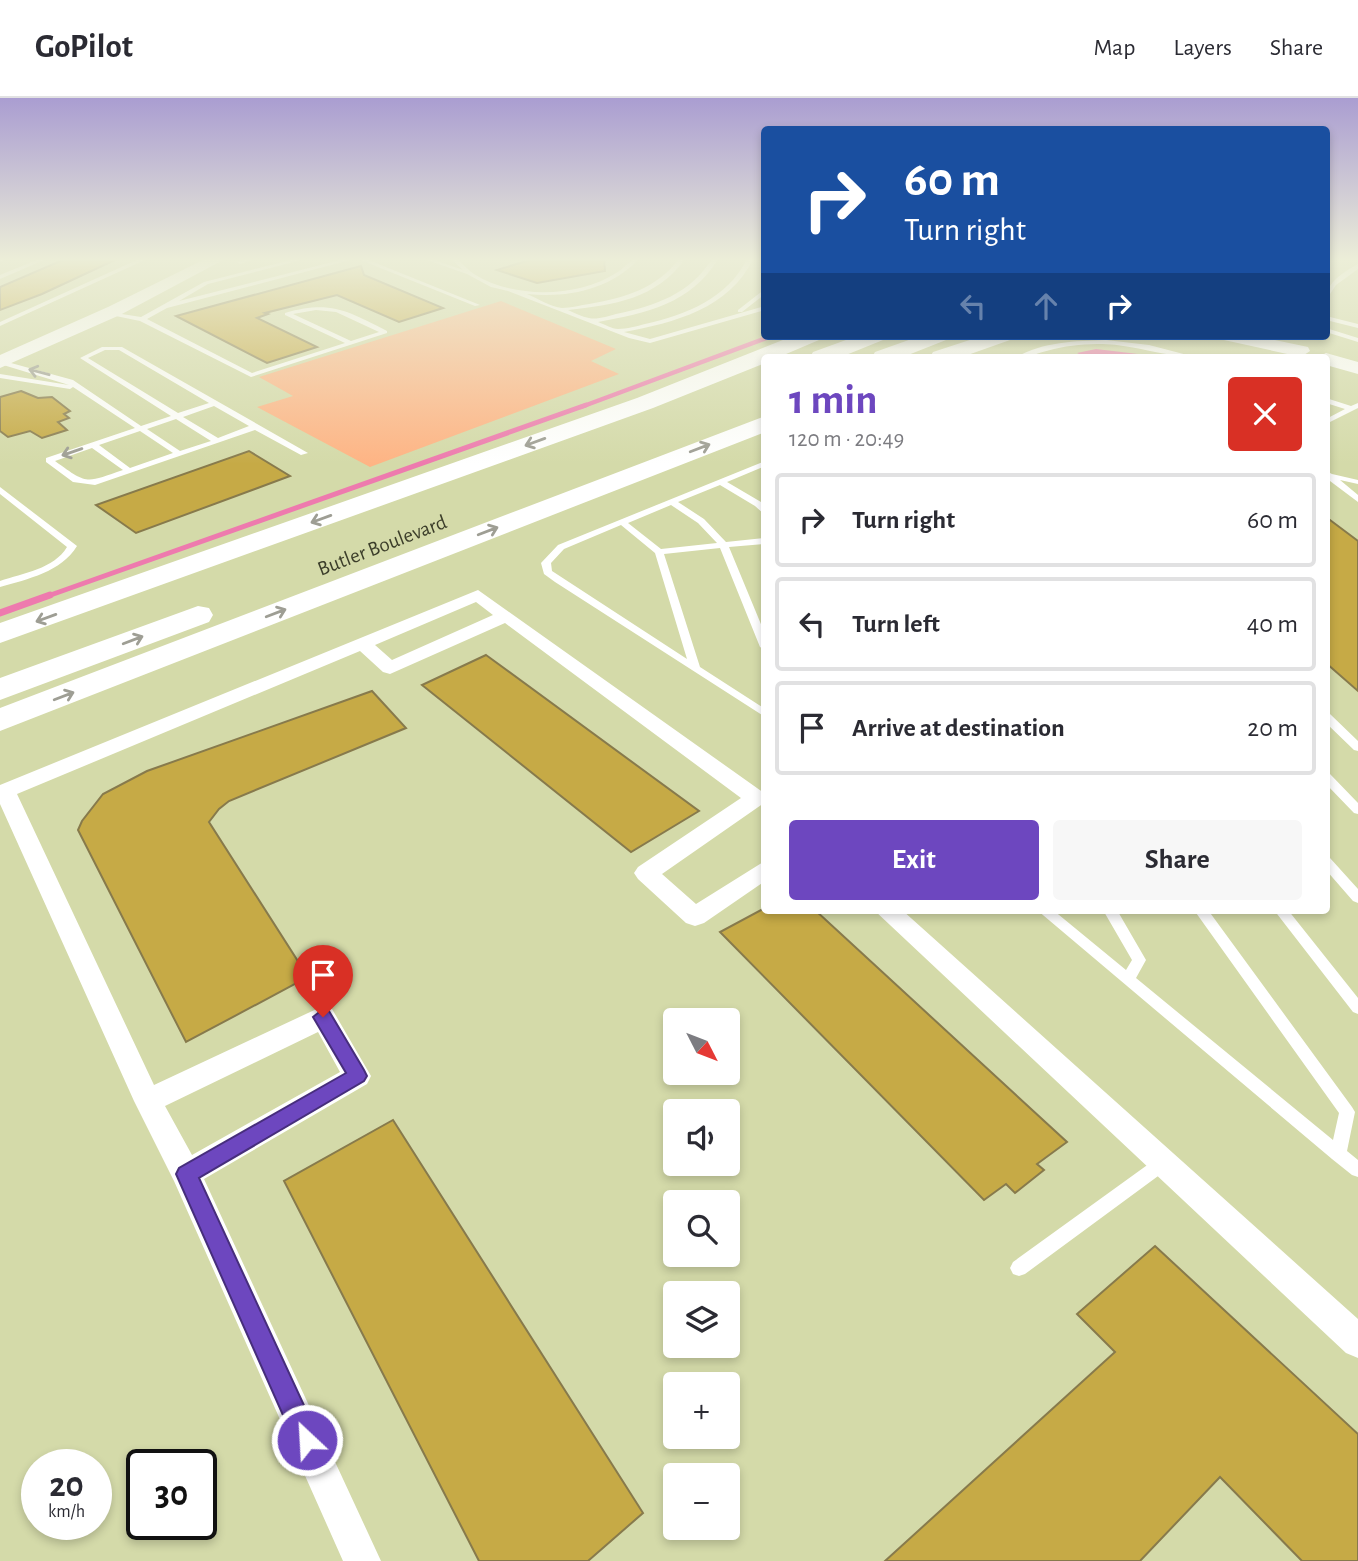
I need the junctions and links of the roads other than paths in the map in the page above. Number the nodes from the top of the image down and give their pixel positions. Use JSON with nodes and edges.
{"nodes":[{"id":1,"x":48,"y":327,"type":"edge"},
{"id":2,"x":79,"y":327,"type":"edge"},
{"id":3,"x":158,"y":327,"type":"edge"},
{"id":4,"x":316,"y":327,"type":"edge"},
{"id":5,"x":375,"y":327,"type":"edge"},
{"id":6,"x":606,"y":327,"type":"edge"},
{"id":7,"x":632,"y":327,"type":"edge"},
{"id":8,"x":701,"y":327,"type":"edge"},
{"id":9,"x":616,"y":331,"type":"junction"},
{"id":10,"x":1330,"y":331,"type":"edge"},
{"id":11,"x":802,"y":340,"type":"edge"},
{"id":12,"x":866,"y":340,"type":"edge"},
{"id":13,"x":928,"y":340,"type":"edge"},
{"id":14,"x":991,"y":340,"type":"edge"},
{"id":15,"x":1249,"y":340,"type":"edge"},
{"id":16,"x":1269,"y":340,"type":"edge"},
{"id":17,"x":1280,"y":340,"type":"edge"},
{"id":18,"x":1358,"y":340,"type":"edge"},
{"id":19,"x":351,"y":343,"type":"junction"},
{"id":20,"x":0,"y":350,"type":"edge"},
{"id":21,"x":1301,"y":351,"type":"junction"},
{"id":22,"x":1032,"y":352,"type":"junction"},
{"id":23,"x":767,"y":354,"type":"edge"},
{"id":24,"x":829,"y":354,"type":"edge"},
{"id":25,"x":891,"y":354,"type":"edge"},
{"id":26,"x":950,"y":354,"type":"edge"},
{"id":27,"x":1027,"y":354,"type":"edge"},
{"id":28,"x":1038,"y":354,"type":"edge"},
{"id":29,"x":1179,"y":354,"type":"edge"},
{"id":30,"x":1311,"y":354,"type":"edge"},
{"id":31,"x":761,"y":357,"type":"edge"},
{"id":32,"x":1330,"y":360,"type":"edge"},
{"id":33,"x":0,"y":362,"type":"edge"},
{"id":34,"x":1358,"y":368,"type":"edge"},
{"id":35,"x":0,"y":376,"type":"edge"},
{"id":36,"x":761,"y":379,"type":"edge"},
{"id":37,"x":74,"y":387,"type":"junction"},
{"id":38,"x":1330,"y":401,"type":"edge"},
{"id":39,"x":215,"y":403,"type":"junction"},
{"id":40,"x":761,"y":403,"type":"edge"},
{"id":41,"x":1356,"y":408,"type":"edge"},
{"id":42,"x":176,"y":416,"type":"junction"},
{"id":43,"x":1330,"y":420,"type":"edge"},
{"id":44,"x":761,"y":425,"type":"edge"},
{"id":45,"x":254,"y":426,"type":"junction"},
{"id":46,"x":141,"y":429,"type":"junction"},
{"id":47,"x":217,"y":441,"type":"junction"},
{"id":48,"x":93,"y":445,"type":"junction"},
{"id":49,"x":304,"y":453,"type":"dead end"},
{"id":50,"x":179,"y":454,"type":"junction"},
{"id":51,"x":761,"y":465,"type":"edge"},
{"id":52,"x":130,"y":471,"type":"junction"},
{"id":53,"x":1330,"y":475,"type":"edge"},
{"id":54,"x":1330,"y":476,"type":"edge"},
{"id":55,"x":720,"y":481,"type":"junction"},
{"id":56,"x":1358,"y":482,"type":"edge"},
{"id":57,"x":0,"y":490,"type":"edge"},
{"id":58,"x":1358,"y":499,"type":"edge"},
{"id":59,"x":671,"y":501,"type":"junction"},
{"id":60,"x":761,"y":509,"type":"edge"},
{"id":61,"x":622,"y":522,"type":"junction"},
{"id":62,"x":761,"y":541,"type":"edge"},
{"id":63,"x":723,"y":545,"type":"junction"},
{"id":64,"x":659,"y":552,"type":"junction"},
{"id":65,"x":0,"y":584,"type":"edge"},
{"id":66,"x":0,"y":634,"type":"edge"},
{"id":67,"x":761,"y":638,"type":"edge"},
{"id":68,"x":0,"y":659,"type":"edge"},
{"id":69,"x":695,"y":669,"type":"junction"},
{"id":70,"x":0,"y":690,"type":"edge"},
{"id":71,"x":761,"y":711,"type":"edge"},
{"id":72,"x":0,"y":720,"type":"edge"},
{"id":73,"x":1330,"y":720,"type":"edge"},
{"id":74,"x":1358,"y":747,"type":"edge"},
{"id":75,"x":1330,"y":780,"type":"edge"},
{"id":76,"x":761,"y":802,"type":"edge"},
{"id":77,"x":1358,"y":810,"type":"edge"},
{"id":78,"x":1330,"y":866,"type":"edge"},
{"id":79,"x":761,"y":872,"type":"edge"},
{"id":80,"x":1358,"y":898,"type":"edge"},
{"id":81,"x":890,"y":914,"type":"edge"},
{"id":82,"x":1049,"y":914,"type":"edge"},
{"id":83,"x":1112,"y":914,"type":"edge"},
{"id":84,"x":1204,"y":914,"type":"edge"},
{"id":85,"x":1284,"y":914,"type":"edge"},
{"id":86,"x":1128,"y":979,"type":"junction"},
{"id":87,"x":1358,"y":1008,"type":"edge"},
{"id":88,"x":148,"y":1101,"type":"junction"},
{"id":89,"x":1338,"y":1154,"type":"junction"},
{"id":90,"x":1163,"y":1163,"type":"junction"},
{"id":91,"x":1358,"y":1170,"type":"edge"},
{"id":92,"x":186,"y":1174,"type":"junction"},
{"id":93,"x":1019,"y":1268,"type":"dead end"},
{"id":94,"x":1358,"y":1341,"type":"edge"},
{"id":95,"x":362,"y":1561,"type":"edge"}],
"edges":[{"from":1,"to":20,"type":"main road"},
{"from":2,"to":33,"type":"main road"},
{"from":3,"to":19,"type":"lane"},
{"from":4,"to":19,"type":"lane"},
{"from":5,"to":19,"type":"lane"},
{"from":6,"to":9,"type":"lane"},
{"from":7,"to":9,"type":"lane"},
{"from":8,"to":9,"type":"lane"},
{"from":10,"to":18,"type":"lane"},
{"from":11,"to":23,"type":"highway","one_way":true},
{"from":12,"to":24,"type":"highway"},
{"from":13,"to":25,"type":"highway"},
{"from":14,"to":26,"type":"highway"},
{"from":15,"to":21,"type":"main road"},
{"from":16,"to":21,"type":"main road"},
{"from":17,"to":21,"type":"main road"},
{"from":21,"to":30,"type":"main road"},
{"from":22,"to":27,"type":"lane"},
{"from":22,"to":28,"type":"lane"},
{"from":22,"to":29,"type":"lane"},
{"from":31,"to":66,"type":"highway","one_way":true},
{"from":32,"to":34,"type":"main road"},
{"from":37,"to":33,"type":"lane","one_way":true},
{"from":35,"to":37,"type":"lane"},
{"from":36,"to":68,"type":"highway","name":"Butler Boulevard"},
{"from":37,"to":46,"type":"lane"},
{"from":38,"to":41,"type":"lane"},
{"from":39,"to":42,"type":"lane"},
{"from":39,"to":42,"type":"lane"},
{"from":39,"to":45,"type":"lane"},
{"from":70,"to":40,"type":"highway","name":"Butler Boulevard","one_way":true},
{"from":41,"to":43,"type":"lane"},
{"from":42,"to":46,"type":"lane"},
{"from":42,"to":47,"type":"lane"},
{"from":72,"to":44,"type":"highway","one_way":true},
{"from":45,"to":47,"type":"lane"},
{"from":45,"to":49,"type":"lane"},
{"from":46,"to":48,"type":"lane"},
{"from":46,"to":50,"type":"lane"},
{"from":47,"to":50,"type":"lane"},
{"from":48,"to":52,"type":"lane"},
{"from":48,"to":52,"type":"lane","one_way":true},
{"from":50,"to":52,"type":"lane"},
{"from":51,"to":55,"type":"lane"},
{"from":53,"to":56,"type":"lane"},
{"from":54,"to":58,"type":"lane"},
{"from":55,"to":59,"type":"lane"},
{"from":55,"to":60,"type":"lane"},
{"from":57,"to":65,"type":"lane"},
{"from":59,"to":61,"type":"lane"},
{"from":59,"to":63,"type":"lane"},
{"from":61,"to":64,"type":"lane"},
{"from":61,"to":69,"type":"lane"},
{"from":62,"to":63,"type":"lane"},
{"from":63,"to":64,"type":"lane"},
{"from":63,"to":67,"type":"lane"},
{"from":64,"to":69,"type":"lane"},
{"from":69,"to":71,"type":"lane"},
{"from":73,"to":74,"type":"lane"},
{"from":75,"to":77,"type":"lane"},
{"from":76,"to":79,"type":"street"},
{"from":76,"to":88,"type":"street"},
{"from":78,"to":80,"type":"lane"},
{"from":81,"to":90,"type":"street"},
{"from":82,"to":86,"type":"lane"},
{"from":83,"to":86,"type":"lane"},
{"from":84,"to":89,"type":"lane"},
{"from":85,"to":87,"type":"lane"},
{"from":86,"to":89,"type":"lane"},
{"from":88,"to":92,"type":"street"},
{"from":88,"to":92,"type":"street"},
{"from":89,"to":91,"type":"lane"},
{"from":90,"to":93,"type":"lane"},
{"from":90,"to":94,"type":"street"},
{"from":92,"to":95,"type":"street"}]}
